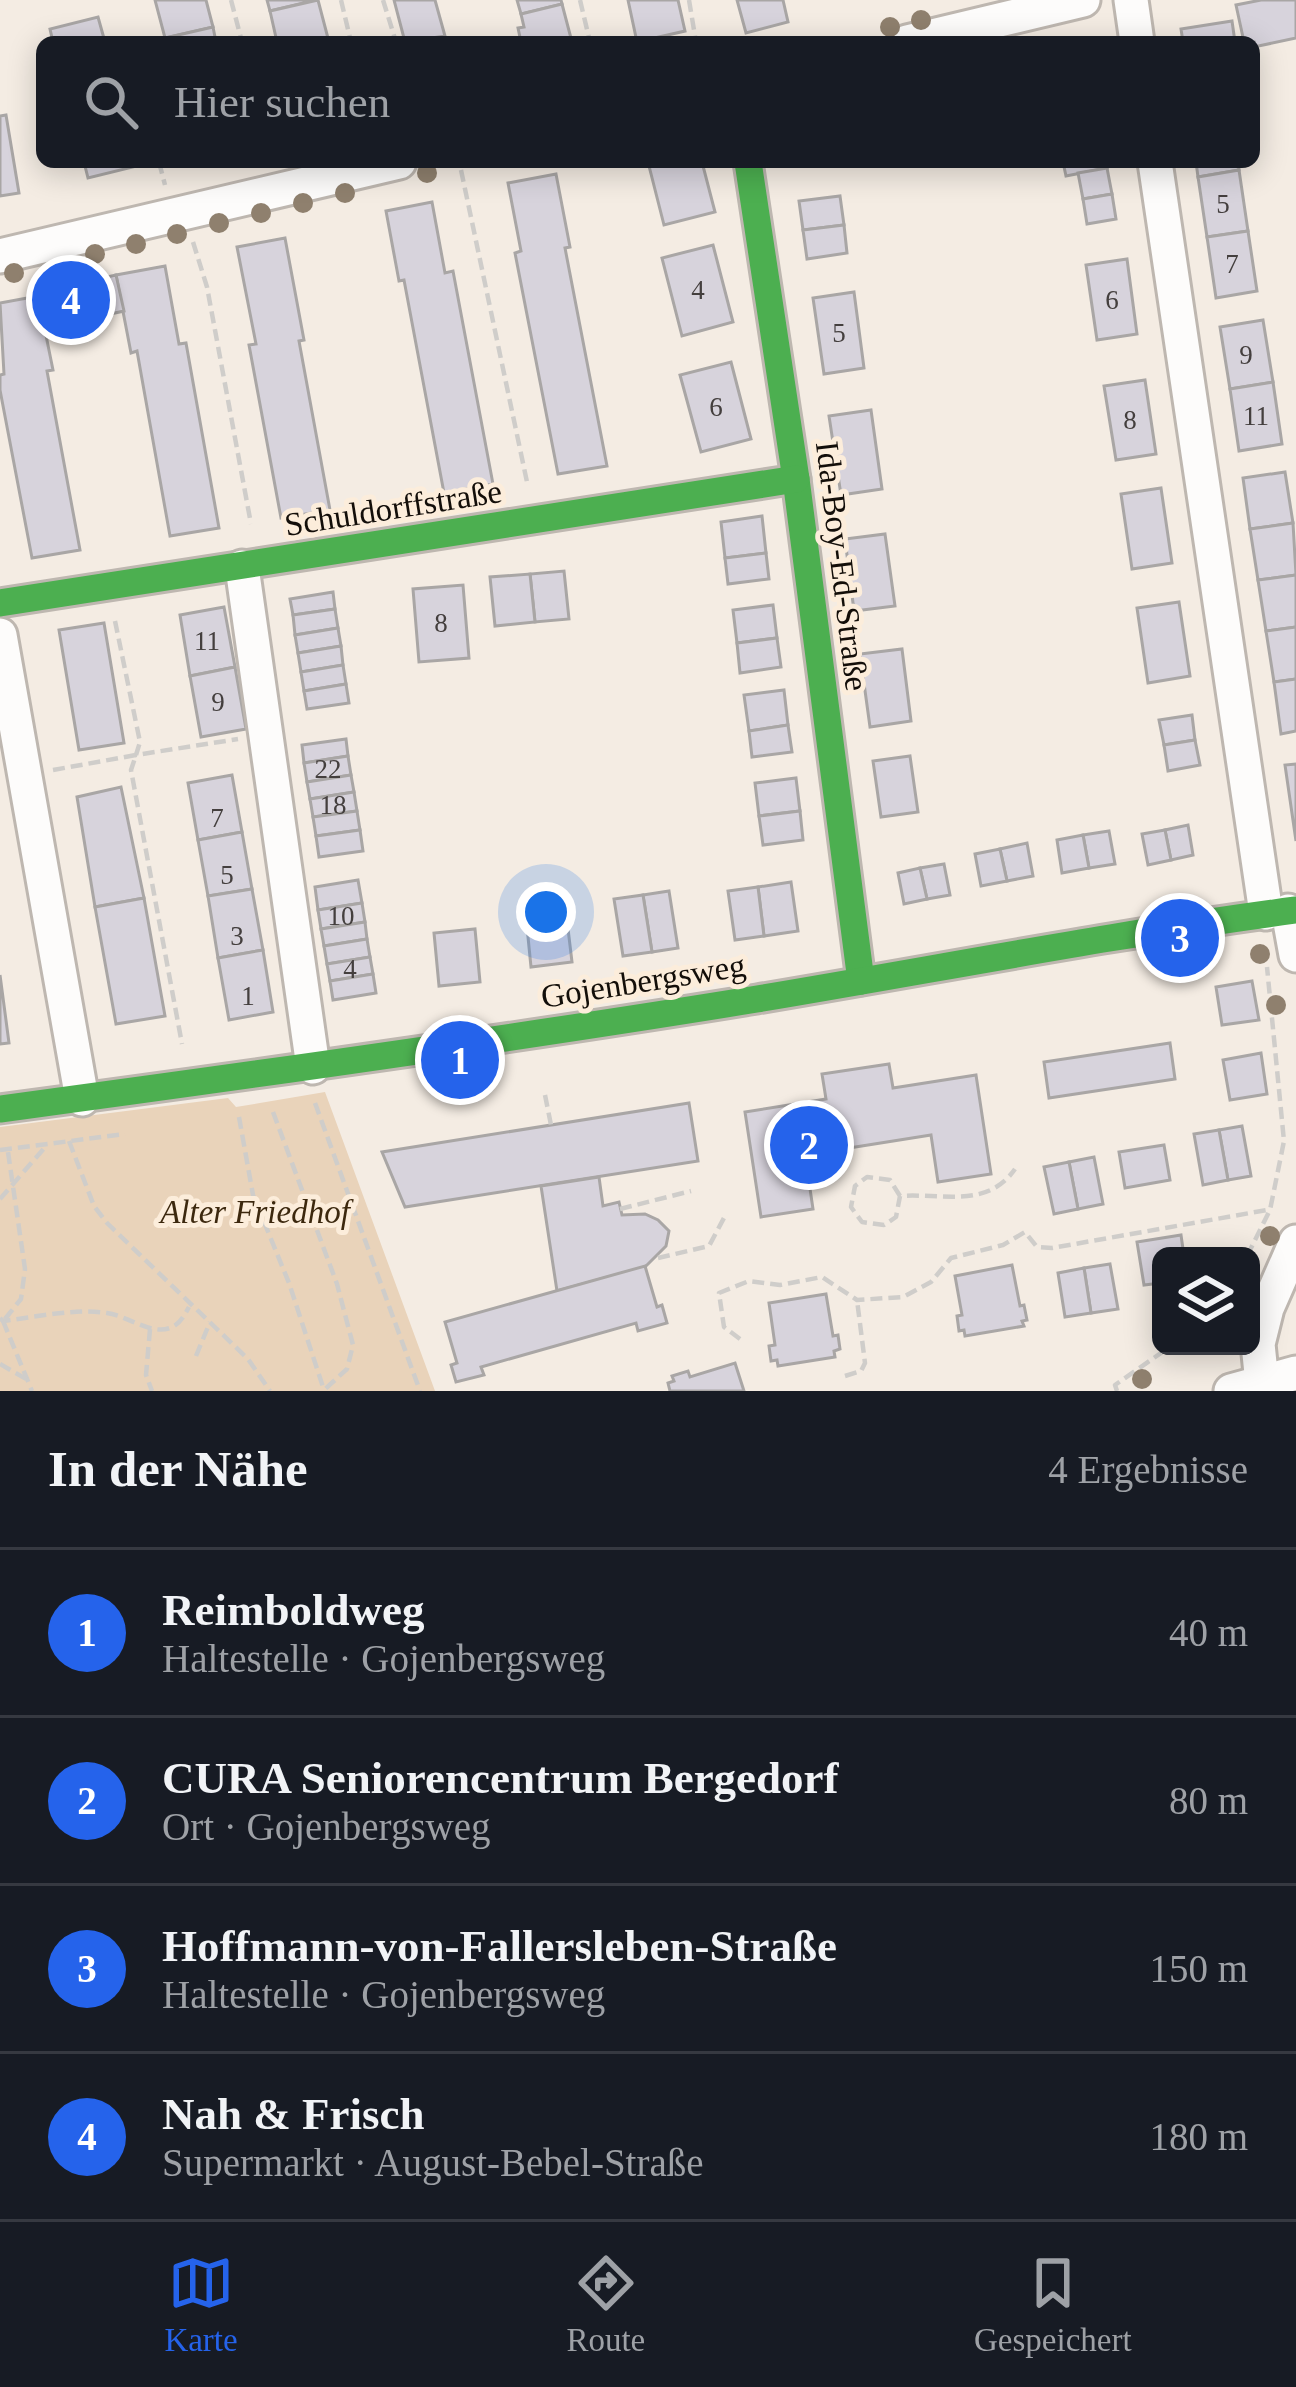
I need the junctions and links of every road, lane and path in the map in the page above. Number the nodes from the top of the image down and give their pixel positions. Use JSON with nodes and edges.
{"nodes":[{"id":1,"x":231,"y":0,"type":"edge"},
{"id":2,"x":341,"y":0,"type":"edge"},
{"id":3,"x":383,"y":0,"type":"edge"},
{"id":4,"x":580,"y":0,"type":"edge"},
{"id":5,"x":689,"y":0,"type":"edge"},
{"id":6,"x":1083,"y":0,"type":"edge"},
{"id":7,"x":1131,"y":0,"type":"edge"},
{"id":8,"x":240,"y":36,"type":"edge"},
{"id":9,"x":350,"y":36,"type":"edge"},
{"id":10,"x":394,"y":36,"type":"edge"},
{"id":11,"x":589,"y":36,"type":"edge"},
{"id":12,"x":695,"y":36,"type":"edge"},
{"id":13,"x":932,"y":36,"type":"edge"},
{"id":14,"x":1136,"y":36,"type":"edge"},
{"id":15,"x":161,"y":168,"type":"edge"},
{"id":16,"x":374,"y":168,"type":"edge"},
{"id":17,"x":749,"y":168,"type":"edge"},
{"id":18,"x":1156,"y":168,"type":"edge"},
{"id":19,"x":461,"y":170,"type":"dead end"},
{"id":20,"x":169,"y":198,"type":"dead end"},
{"id":21,"x":195,"y":247,"type":"dead end"},
{"id":22,"x":0,"y":256,"type":"edge"},
{"id":23,"x":796,"y":479,"type":"junction"},
{"id":24,"x":535,"y":521,"type":"junction"},
{"id":25,"x":250,"y":566,"type":"junction"},
{"id":26,"x":109,"y":587,"type":"junction"},
{"id":27,"x":0,"y":604,"type":"edge"},
{"id":28,"x":0,"y":635,"type":"edge"},
{"id":29,"x":267,"y":734,"type":"junction"},
{"id":30,"x":136,"y":755,"type":"junction"},
{"id":31,"x":26,"y":775,"type":"junction"},
{"id":32,"x":1283,"y":911,"type":"edge"},
{"id":33,"x":1281,"y":956,"type":"edge"},
{"id":34,"x":861,"y":981,"type":"junction"},
{"id":35,"x":313,"y":1067,"type":"junction"},
{"id":36,"x":190,"y":1085,"type":"junction"},
{"id":37,"x":545,"y":1095,"type":"dead end"},
{"id":38,"x":82,"y":1099,"type":"junction"},
{"id":39,"x":314,"y":1103,"type":"dead end"},
{"id":40,"x":0,"y":1108,"type":"edge"},
{"id":41,"x":273,"y":1112,"type":"dead end"},
{"id":42,"x":239,"y":1117,"type":"dead end"},
{"id":43,"x":551,"y":1125,"type":"dead end"},
{"id":44,"x":69,"y":1142,"type":"dead end"},
{"id":45,"x":46,"y":1144,"type":"dead end"},
{"id":46,"x":8,"y":1150,"type":"dead end"},
{"id":47,"x":1016,"y":1169,"type":"dead end"},
{"id":48,"x":10,"y":1187,"type":"junction"},
{"id":49,"x":691,"y":1191,"type":"dead end"},
{"id":50,"x":901,"y":1196,"type":"junction"},
{"id":51,"x":0,"y":1198,"type":"edge"},
{"id":52,"x":620,"y":1209,"type":"dead end"},
{"id":53,"x":1267,"y":1210,"type":"dead end"},
{"id":54,"x":724,"y":1216,"type":"dead end"},
{"id":55,"x":1296,"y":1242,"type":"edge"},
{"id":56,"x":1252,"y":1247,"type":"edge"},
{"id":57,"x":658,"y":1258,"type":"dead end"},
{"id":58,"x":857,"y":1300,"type":"junction"},
{"id":59,"x":190,"y":1305,"type":"junction"},
{"id":60,"x":1,"y":1320,"type":"edge"},
{"id":61,"x":210,"y":1322,"type":"junction"},
{"id":62,"x":150,"y":1329,"type":"junction"},
{"id":63,"x":740,"y":1339,"type":"dead end"},
{"id":64,"x":1158,"y":1355,"type":"edge"},
{"id":65,"x":196,"y":1356,"type":"dead end"},
{"id":66,"x":0,"y":1364,"type":"edge"},
{"id":67,"x":1296,"y":1372,"type":"edge"},
{"id":68,"x":845,"y":1376,"type":"dead end"},
{"id":69,"x":28,"y":1381,"type":"junction"},
{"id":70,"x":1246,"y":1387,"type":"edge"},
{"id":71,"x":323,"y":1390,"type":"edge"},
{"id":72,"x":32,"y":1391,"type":"edge"},
{"id":73,"x":152,"y":1391,"type":"edge"},
{"id":74,"x":270,"y":1391,"type":"edge"},
{"id":75,"x":420,"y":1391,"type":"edge"},
{"id":76,"x":1117,"y":1391,"type":"edge"}],
"edges":[{"from":1,"to":8,"type":"path"},
{"from":2,"to":9,"type":"path"},
{"from":3,"to":10,"type":"path"},
{"from":4,"to":11,"type":"path"},
{"from":5,"to":12,"type":"path"},
{"from":6,"to":13,"type":"street"},
{"from":7,"to":14,"type":"street"},
{"from":15,"to":20,"type":"path"},
{"from":16,"to":22,"type":"street"},
{"from":17,"to":23,"type":"street","name":"Ida-Boy-Ed-Straße"},
{"from":18,"to":32,"type":"street"},
{"from":19,"to":24,"type":"path"},
{"from":21,"to":25,"type":"path"},
{"from":23,"to":24,"type":"street","name":"Schuldorffstraße"},
{"from":23,"to":34,"type":"street","name":"Ida-Boy-Ed-Straße"},
{"from":24,"to":25,"type":"street","name":"Schuldorffstraße"},
{"from":25,"to":26,"type":"street","name":"Schuldorffstraße"},
{"from":25,"to":29,"type":"street"},
{"from":26,"to":27,"type":"street","name":"Schuldorffstraße"},
{"from":26,"to":30,"type":"path"},
{"from":28,"to":31,"type":"street"},
{"from":29,"to":30,"type":"path"},
{"from":29,"to":35,"type":"street"},
{"from":30,"to":31,"type":"path"},
{"from":30,"to":36,"type":"path"},
{"from":31,"to":38,"type":"street"},
{"from":32,"to":33,"type":"street"},
{"from":32,"to":34,"type":"street","name":"Gojenbergsweg"},
{"from":33,"to":56,"type":"path"},
{"from":34,"to":35,"type":"street","name":"Gojenbergsweg"},
{"from":35,"to":36,"type":"street","name":"Gojenbergsweg"},
{"from":36,"to":38,"type":"street","name":"Gojenbergsweg"},
{"from":37,"to":43,"type":"path"},
{"from":38,"to":40,"type":"street","name":"Gojenbergsweg"},
{"from":39,"to":75,"type":"path"},
{"from":41,"to":71,"type":"path"},
{"from":42,"to":71,"type":"path"},
{"from":44,"to":59,"type":"path"},
{"from":45,"to":48,"type":"path"},
{"from":46,"to":48,"type":"path"},
{"from":47,"to":50,"type":"path"},
{"from":48,"to":51,"type":"path"},
{"from":48,"to":60,"type":"path"},
{"from":49,"to":52,"type":"path"},
{"from":50,"to":50,"type":"path"},
{"from":53,"to":58,"type":"path"},
{"from":54,"to":57,"type":"path"},
{"from":55,"to":70,"type":"street"},
{"from":58,"to":63,"type":"path"},
{"from":58,"to":68,"type":"path"},
{"from":59,"to":61,"type":"path"},
{"from":59,"to":62,"type":"path"},
{"from":60,"to":62,"type":"path"},
{"from":60,"to":69,"type":"path"},
{"from":61,"to":65,"type":"path"},
{"from":61,"to":74,"type":"path"},
{"from":62,"to":73,"type":"path"},
{"from":64,"to":76,"type":"path"},
{"from":66,"to":69,"type":"path"},
{"from":67,"to":70,"type":"street"},
{"from":69,"to":72,"type":"path"}]}
